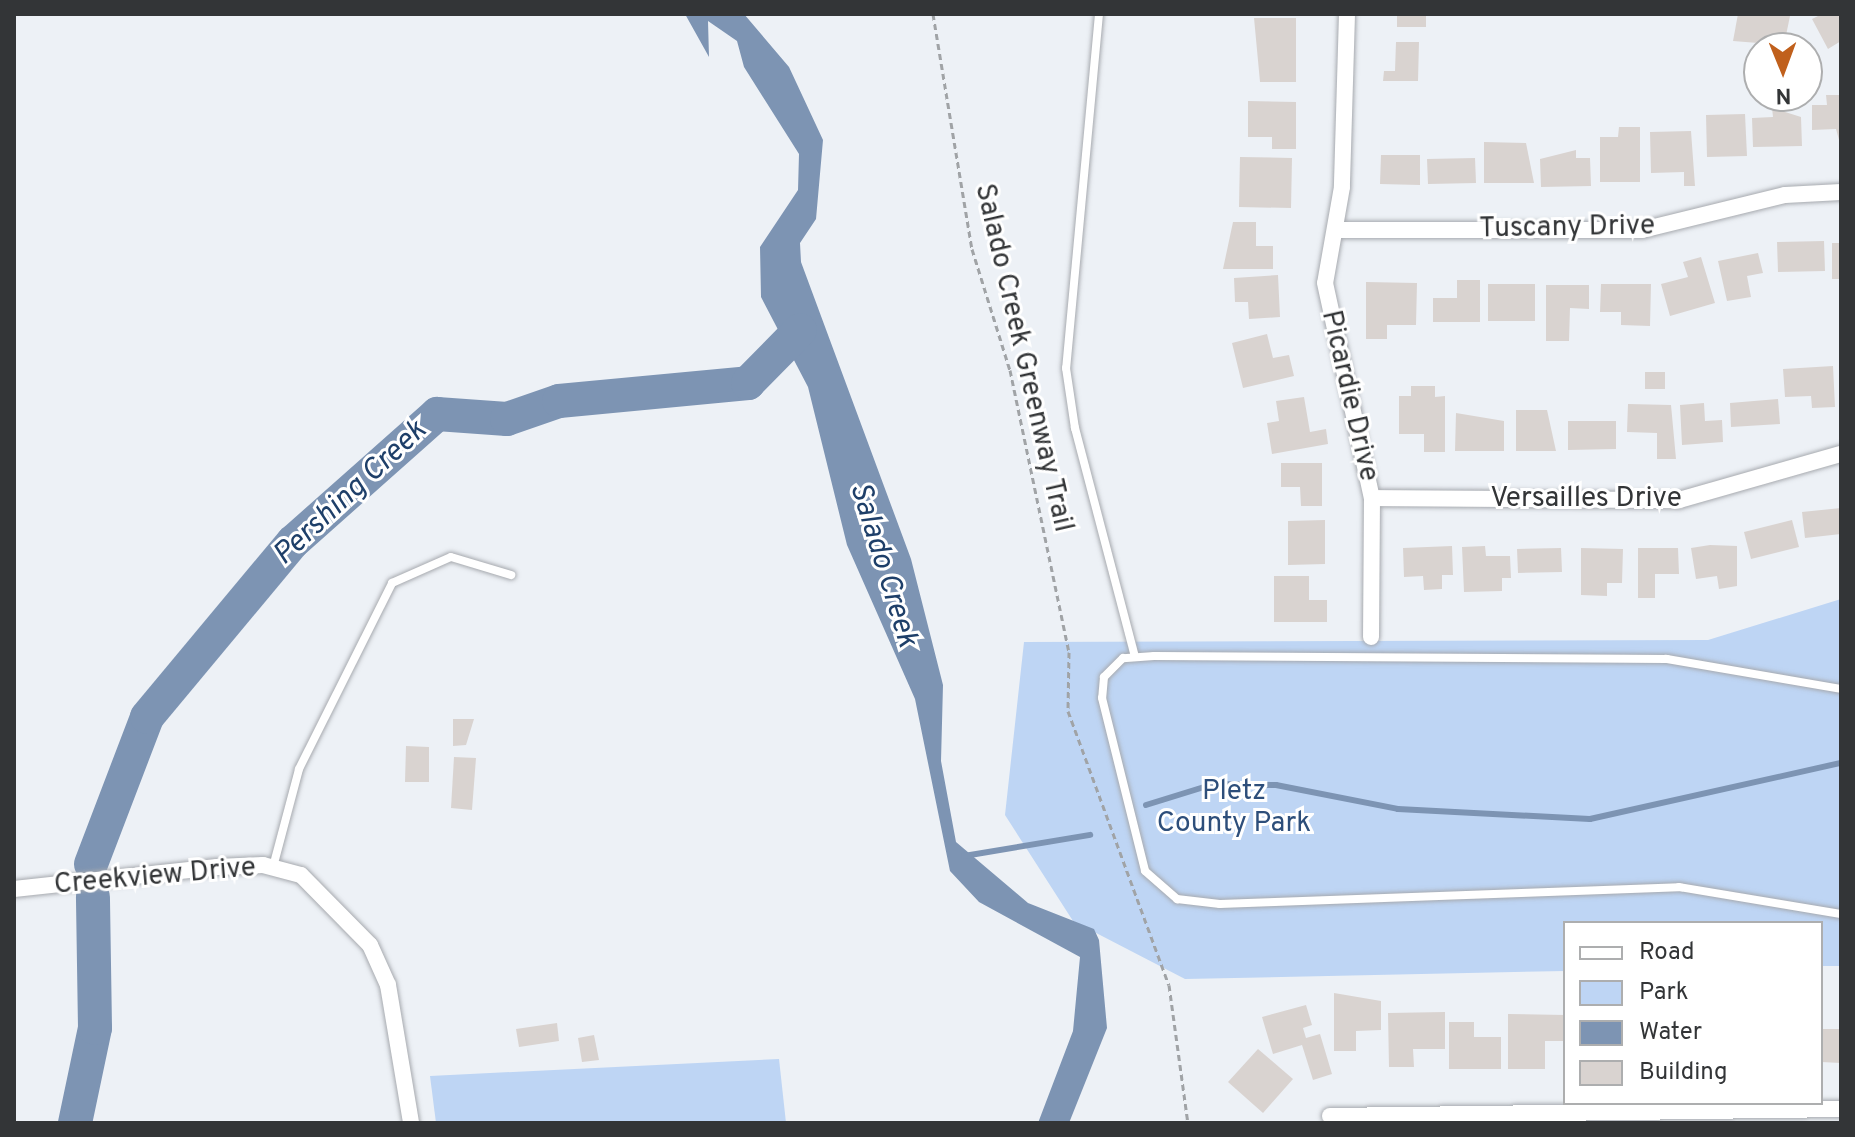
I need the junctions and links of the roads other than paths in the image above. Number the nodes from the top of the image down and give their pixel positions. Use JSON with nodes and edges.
{"nodes":[{"id":1,"x":1099,"y":14,"type":"edge"},
{"id":2,"x":1347,"y":14,"type":"edge"},
{"id":3,"x":1841,"y":192,"type":"edge"},
{"id":4,"x":1336,"y":230,"type":"junction"},
{"id":5,"x":1841,"y":454,"type":"edge"},
{"id":6,"x":1372,"y":498,"type":"junction"},
{"id":7,"x":511,"y":575,"type":"dead end"},
{"id":8,"x":1371,"y":637,"type":"dead end"},
{"id":9,"x":1135,"y":656,"type":"junction"},
{"id":10,"x":1841,"y":689,"type":"edge"},
{"id":11,"x":273,"y":868,"type":"junction"},
{"id":12,"x":14,"y":889,"type":"edge"},
{"id":13,"x":1841,"y":914,"type":"edge"},
{"id":14,"x":1841,"y":1109,"type":"edge"},
{"id":15,"x":1330,"y":1116,"type":"dead end"},
{"id":16,"x":1475,"y":1119,"type":"edge"},
{"id":17,"x":411,"y":1123,"type":"edge"}],
"edges":[{"from":1,"to":9,"type":"lane"},
{"from":2,"to":4,"type":"street","name":"Picardie Drive"},
{"from":3,"to":4,"type":"street","name":"Tuscany Drive"},
{"from":4,"to":6,"type":"street","name":"Picardie Drive"},
{"from":5,"to":6,"type":"street","name":"Versailles Drive"},
{"from":6,"to":8,"type":"street","name":"Picardie Drive"},
{"from":7,"to":11,"type":"lane"},
{"from":9,"to":10,"type":"lane"},
{"from":9,"to":13,"type":"lane"},
{"from":11,"to":12,"type":"street","name":"Creekview Drive"},
{"from":11,"to":17,"type":"street","name":"Creekview Drive"},
{"from":14,"to":16,"type":"street"},
{"from":15,"to":16,"type":"street"}]}
